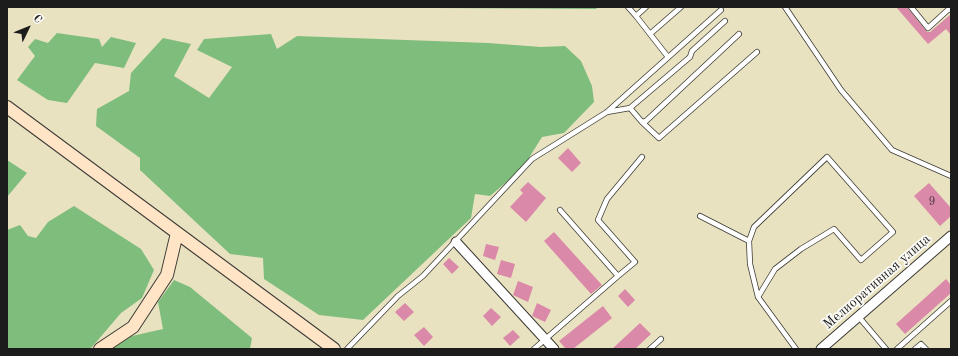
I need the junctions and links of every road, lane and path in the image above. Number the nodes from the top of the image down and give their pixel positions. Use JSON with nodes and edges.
{"nodes":[{"id":1,"x":628,"y":7,"type":"edge"},
{"id":2,"x":646,"y":7,"type":"edge"},
{"id":3,"x":681,"y":7,"type":"edge"},
{"id":4,"x":785,"y":7,"type":"edge"},
{"id":5,"x":911,"y":7,"type":"edge"},
{"id":6,"x":942,"y":7,"type":"edge"},
{"id":7,"x":949,"y":9,"type":"edge"},
{"id":8,"x":721,"y":10,"type":"dead end"},
{"id":9,"x":636,"y":16,"type":"junction"},
{"id":10,"x":724,"y":21,"type":"dead end"},
{"id":11,"x":650,"y":34,"type":"junction"},
{"id":12,"x":739,"y":34,"type":"dead end"},
{"id":13,"x":757,"y":52,"type":"dead end"},
{"id":14,"x":668,"y":57,"type":"junction"},
{"id":15,"x":7,"y":107,"type":"edge"},
{"id":16,"x":630,"y":108,"type":"junction"},
{"id":17,"x":607,"y":112,"type":"junction"},
{"id":18,"x":642,"y":122,"type":"junction"},
{"id":19,"x":642,"y":157,"type":"dead end"},
{"id":20,"x":951,"y":176,"type":"edge"},
{"id":21,"x":560,"y":210,"type":"dead end"},
{"id":22,"x":700,"y":216,"type":"dead end"},
{"id":23,"x":177,"y":233,"type":"junction"},
{"id":24,"x":951,"y":236,"type":"edge"},
{"id":25,"x":749,"y":241,"type":"junction"},
{"id":26,"x":456,"y":242,"type":"junction"},
{"id":27,"x":618,"y":276,"type":"junction"},
{"id":28,"x":758,"y":298,"type":"junction"},
{"id":29,"x":951,"y":302,"type":"edge"},
{"id":30,"x":858,"y":316,"type":"junction"},
{"id":31,"x":545,"y":339,"type":"junction"},
{"id":32,"x":662,"y":339,"type":"dead end"},
{"id":33,"x":100,"y":349,"type":"edge"},
{"id":34,"x":334,"y":349,"type":"edge"},
{"id":35,"x":347,"y":349,"type":"edge"},
{"id":36,"x":534,"y":349,"type":"edge"},
{"id":37,"x":554,"y":349,"type":"edge"},
{"id":38,"x":650,"y":349,"type":"edge"},
{"id":39,"x":796,"y":349,"type":"edge"},
{"id":40,"x":821,"y":349,"type":"edge"},
{"id":41,"x":886,"y":349,"type":"edge"},
{"id":42,"x":897,"y":349,"type":"edge"},
{"id":43,"x":914,"y":349,"type":"edge"},
{"id":44,"x":926,"y":349,"type":"edge"}],
"edges":[{"from":1,"to":9,"type":"lane"},
{"from":2,"to":9,"type":"lane"},
{"from":3,"to":11,"type":"lane"},
{"from":4,"to":20,"type":"lane"},
{"from":5,"to":7,"type":"lane"},
{"from":6,"to":7,"type":"lane"},
{"from":8,"to":14,"type":"lane"},
{"from":9,"to":11,"type":"lane"},
{"from":10,"to":16,"type":"lane"},
{"from":11,"to":14,"type":"lane"},
{"from":12,"to":18,"type":"lane"},
{"from":13,"to":18,"type":"lane"},
{"from":14,"to":17,"type":"lane"},
{"from":15,"to":23,"type":"main road"},
{"from":16,"to":17,"type":"lane"},
{"from":16,"to":18,"type":"lane"},
{"from":17,"to":26,"type":"lane"},
{"from":19,"to":27,"type":"lane"},
{"from":21,"to":27,"type":"lane"},
{"from":22,"to":25,"type":"lane"},
{"from":23,"to":33,"type":"main road"},
{"from":23,"to":34,"type":"main road"},
{"from":24,"to":30,"type":"street","name":"Мелиоративная улица"},
{"from":25,"to":28,"type":"lane"},
{"from":25,"to":28,"type":"lane"},
{"from":26,"to":31,"type":"street"},
{"from":26,"to":35,"type":"lane"},
{"from":27,"to":31,"type":"lane"},
{"from":28,"to":39,"type":"lane"},
{"from":29,"to":42,"type":"lane"},
{"from":30,"to":40,"type":"street","name":"Мелиоративная улица"},
{"from":30,"to":41,"type":"lane"},
{"from":31,"to":36,"type":"lane"},
{"from":31,"to":37,"type":"street"},
{"from":32,"to":38,"type":"lane"},
{"from":43,"to":44,"type":"lane"}]}
